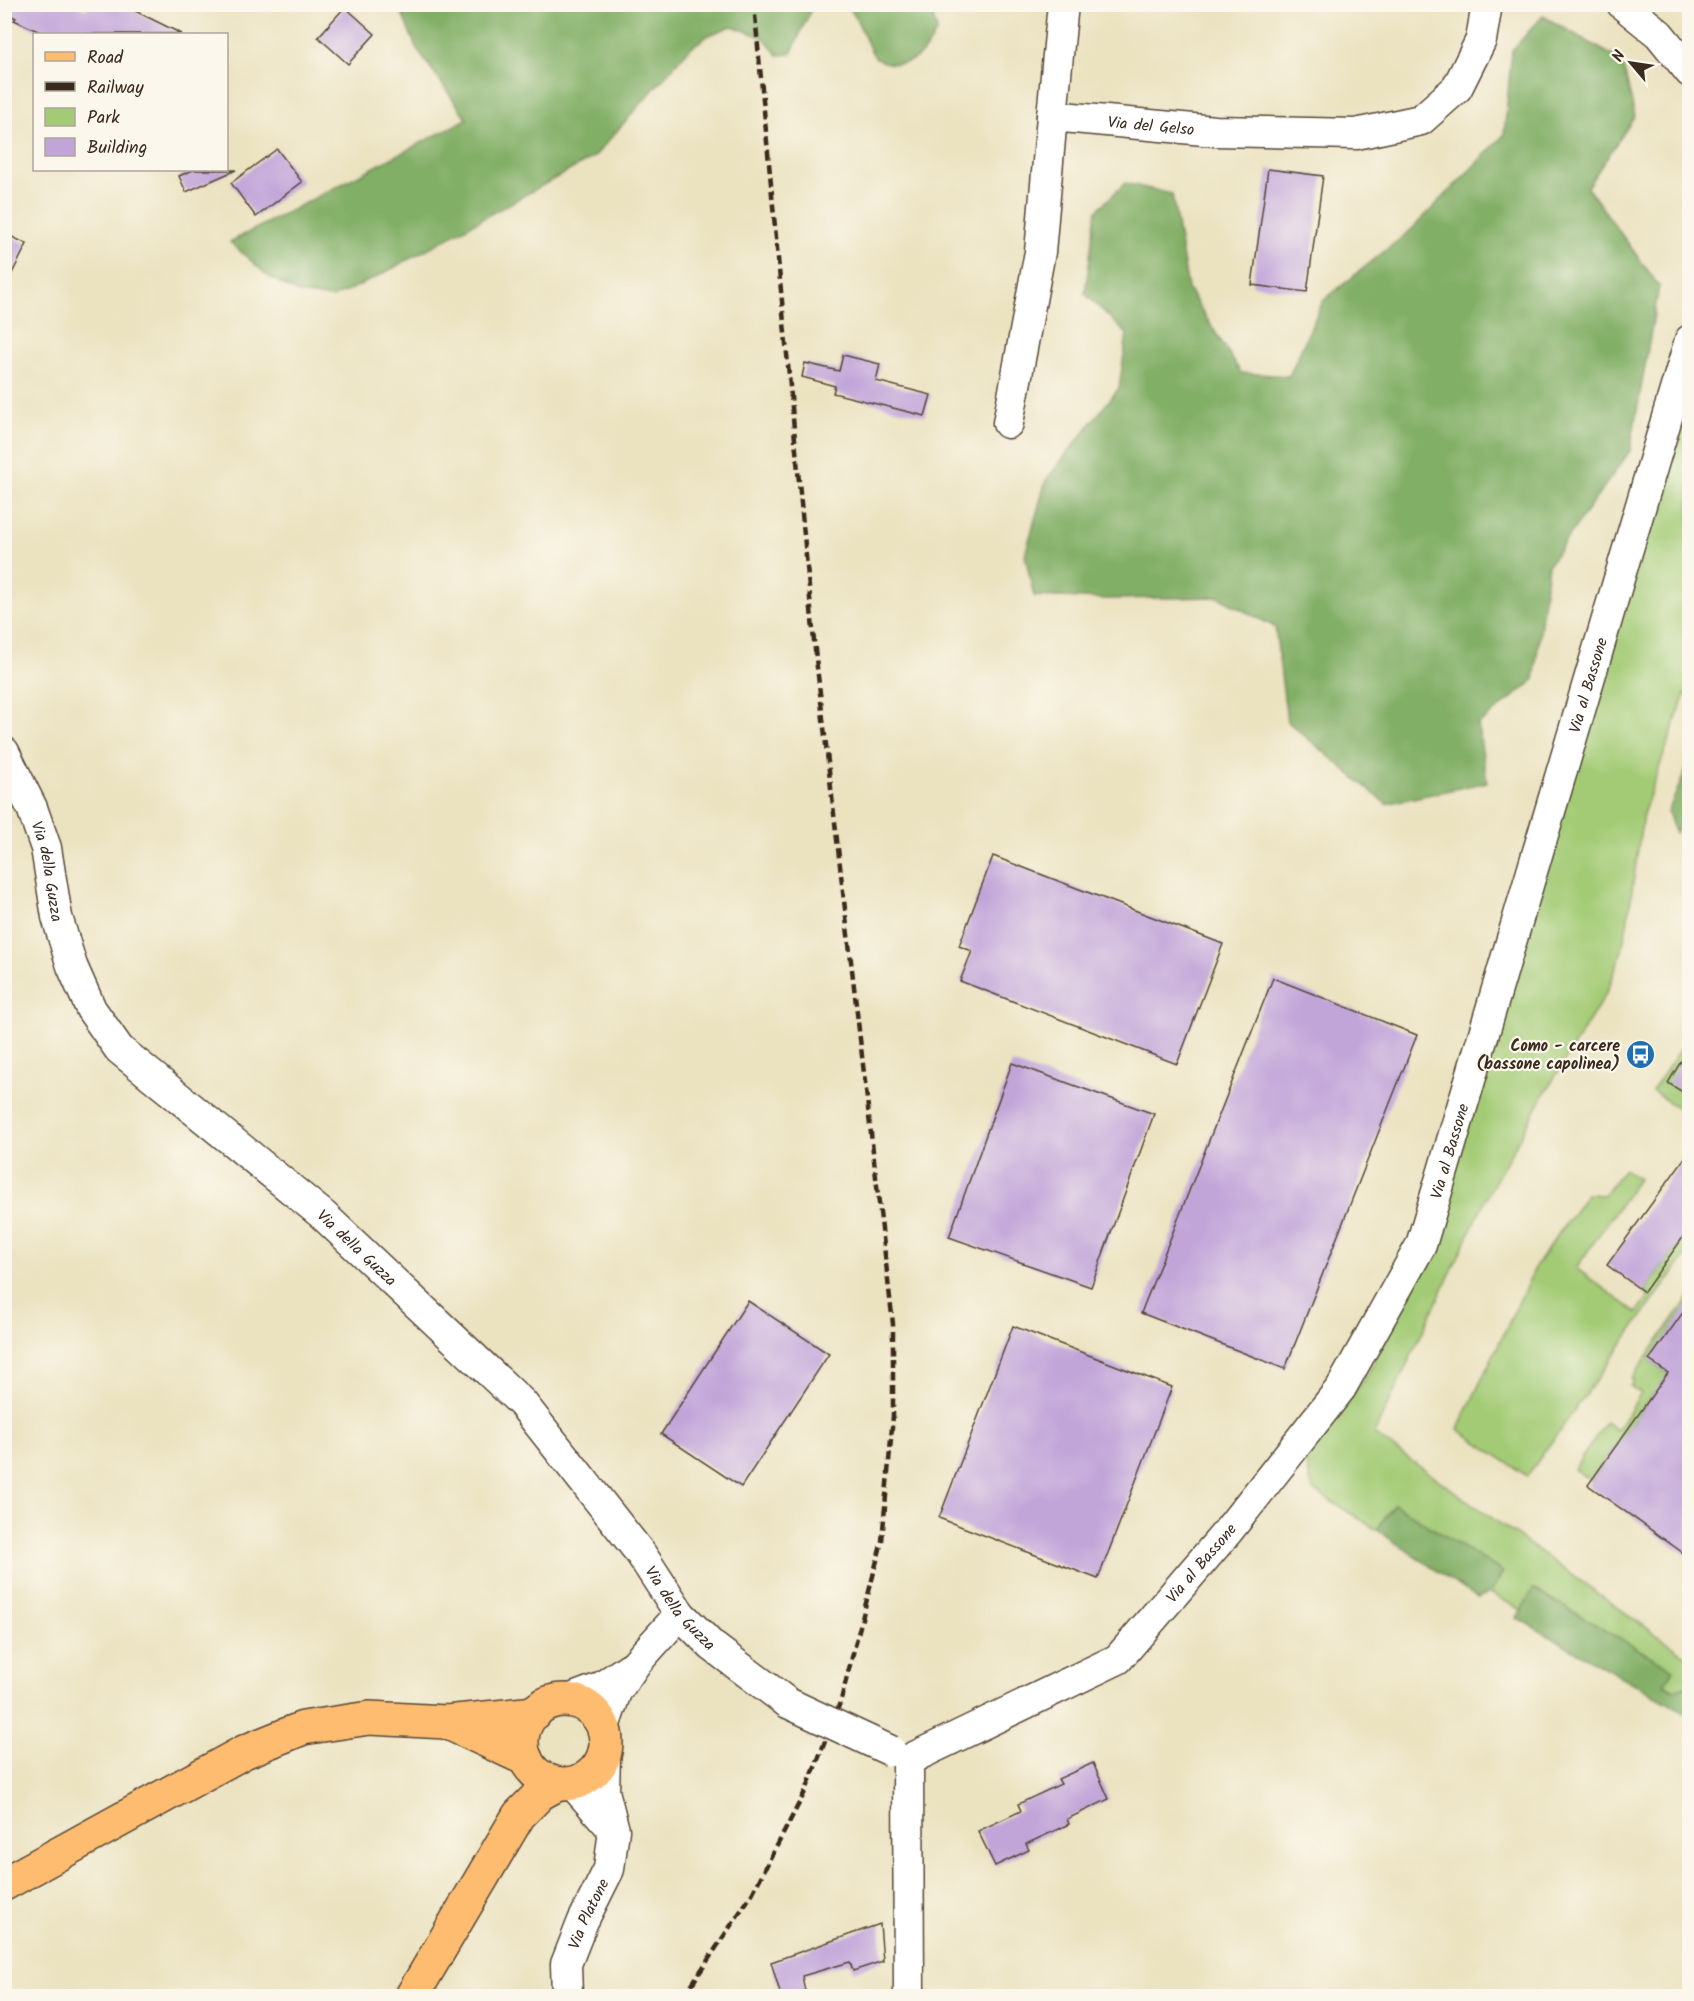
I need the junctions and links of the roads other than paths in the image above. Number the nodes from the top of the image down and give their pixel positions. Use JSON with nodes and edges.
{"nodes":[{"id":1,"x":1063,"y":4,"type":"edge"},
{"id":2,"x":1487,"y":4,"type":"edge"},
{"id":3,"x":1622,"y":4,"type":"edge"},
{"id":4,"x":1689,"y":72,"type":"edge"},
{"id":5,"x":1052,"y":116,"type":"junction"},
{"id":6,"x":1689,"y":340,"type":"edge"},
{"id":7,"x":1008,"y":423,"type":"dead end"},
{"id":8,"x":4,"y":752,"type":"edge"},
{"id":9,"x":680,"y":1614,"type":"junction"},
{"id":10,"x":636,"y":1662,"type":"junction"},
{"id":11,"x":568,"y":1700,"type":"junction"},
{"id":12,"x":535,"y":1713,"type":"junction"},
{"id":13,"x":446,"y":1722,"type":"junction"},
{"id":14,"x":604,"y":1741,"type":"junction"},
{"id":15,"x":899,"y":1755,"type":"junction"},
{"id":16,"x":526,"y":1760,"type":"junction"},
{"id":17,"x":566,"y":1784,"type":"junction"},
{"id":18,"x":614,"y":1830,"type":"junction"},
{"id":19,"x":4,"y":1884,"type":"edge"},
{"id":20,"x":412,"y":1996,"type":"edge"},
{"id":21,"x":567,"y":1996,"type":"edge"},
{"id":22,"x":909,"y":1996,"type":"edge"}],
"edges":[{"from":1,"to":5,"type":"street"},
{"from":2,"to":5,"type":"street","name":"Via del Gelso"},
{"from":3,"to":4,"type":"street"},
{"from":5,"to":7,"type":"street"},
{"from":6,"to":15,"type":"street","name":"Via al Bassone"},
{"from":8,"to":9,"type":"street","name":"Via della Guzza"},
{"from":9,"to":10,"type":"street"},
{"from":9,"to":15,"type":"street","name":"Via della Guzza","bridge":true},
{"from":10,"to":11,"type":"street"},
{"from":10,"to":14,"type":"street","name":"Via Platone"},
{"from":11,"to":12,"type":"main road"},
{"from":11,"to":14,"type":"main road"},
{"from":12,"to":13,"type":"main road"},
{"from":12,"to":16,"type":"main road"},
{"from":13,"to":16,"type":"main road"},
{"from":13,"to":19,"type":"main road"},
{"from":14,"to":17,"type":"main road"},
{"from":14,"to":18,"type":"street","name":"Via Platone"},
{"from":15,"to":22,"type":"street"},
{"from":16,"to":17,"type":"main road"},
{"from":17,"to":18,"type":"street"},
{"from":17,"to":20,"type":"main road"},
{"from":18,"to":21,"type":"street","name":"Via Platone"}]}
